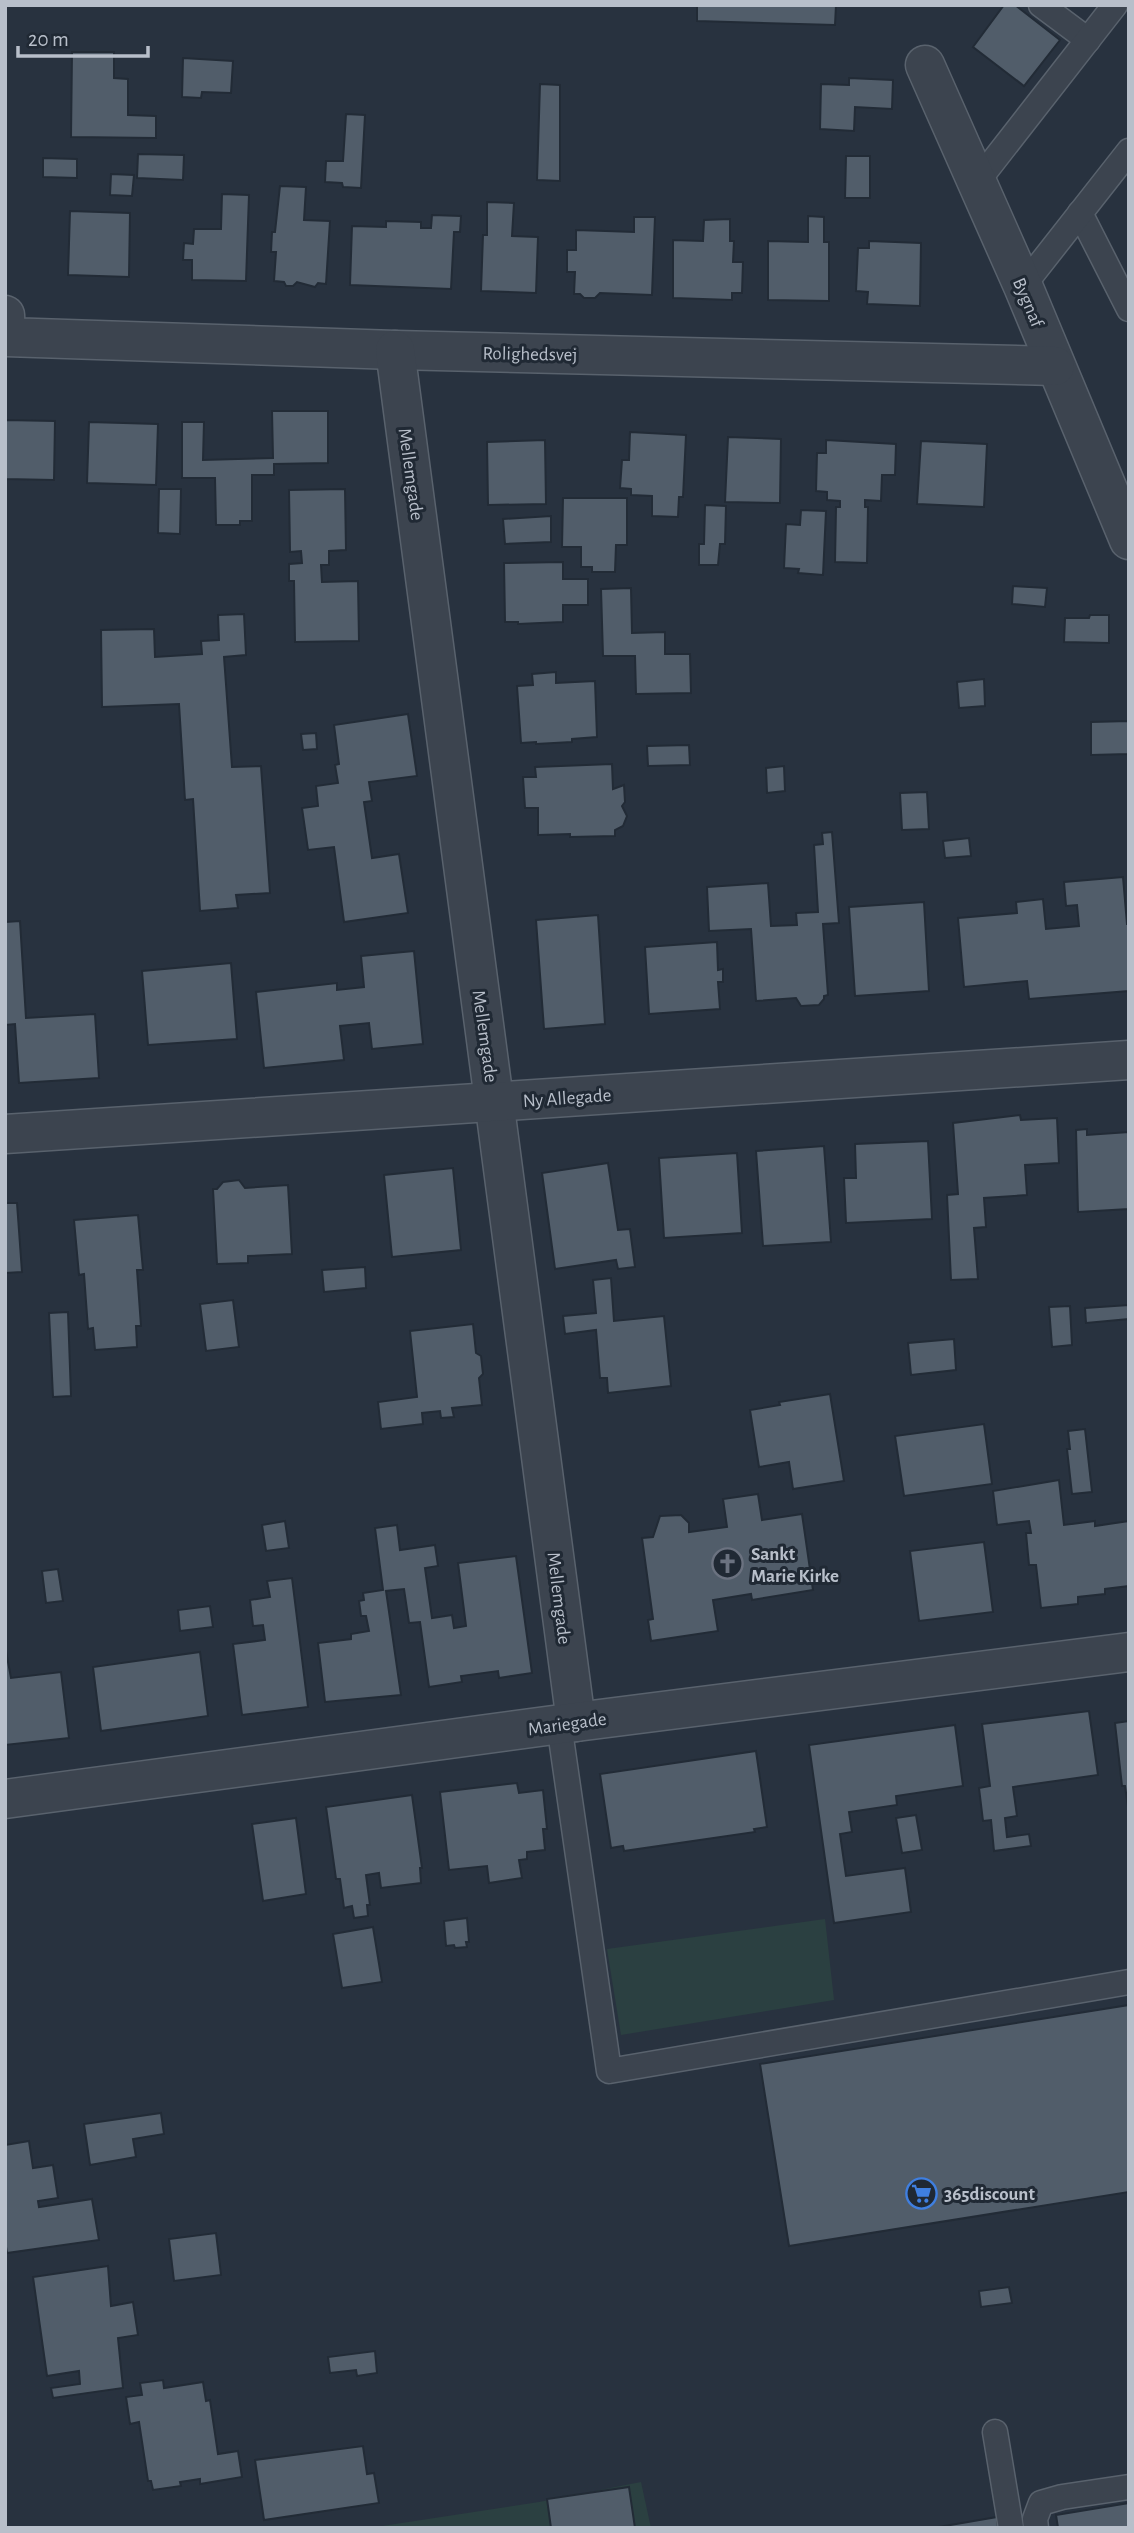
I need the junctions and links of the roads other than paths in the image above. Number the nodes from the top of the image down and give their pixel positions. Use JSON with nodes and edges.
{"nodes":[{"id":1,"x":1041,"y":5,"type":"edge"},
{"id":2,"x":1115,"y":5,"type":"edge"},
{"id":3,"x":1088,"y":40,"type":"junction"},
{"id":4,"x":925,"y":65,"type":"dead end"},
{"id":5,"x":1129,"y":151,"type":"edge"},
{"id":6,"x":977,"y":182,"type":"junction"},
{"id":7,"x":1080,"y":214,"type":"junction"},
{"id":8,"x":1023,"y":286,"type":"junction"},
{"id":9,"x":1129,"y":309,"type":"edge"},
{"id":10,"x":5,"y":316,"type":"edge"},
{"id":11,"x":5,"y":337,"type":"edge"},
{"id":12,"x":395,"y":350,"type":"junction"},
{"id":13,"x":1055,"y":366,"type":"junction"},
{"id":14,"x":1129,"y":540,"type":"edge"},
{"id":15,"x":1129,"y":1059,"type":"edge"},
{"id":16,"x":495,"y":1102,"type":"junction"},
{"id":17,"x":5,"y":1134,"type":"edge"},
{"id":18,"x":1129,"y":1652,"type":"edge"},
{"id":19,"x":568,"y":1723,"type":"junction"},
{"id":20,"x":5,"y":1799,"type":"edge"},
{"id":21,"x":1129,"y":1982,"type":"edge"},
{"id":22,"x":995,"y":2431,"type":"dead end"},
{"id":23,"x":1129,"y":2487,"type":"edge"},
{"id":24,"x":1011,"y":2528,"type":"edge"},
{"id":25,"x":1036,"y":2528,"type":"edge"}],
"edges":[{"from":1,"to":3,"type":"lane"},
{"from":2,"to":3,"type":"lane"},
{"from":3,"to":6,"type":"lane"},
{"from":4,"to":6,"type":"street","name":"Bygnaf"},
{"from":5,"to":7,"type":"lane"},
{"from":6,"to":8,"type":"street","name":"Bygnaf"},
{"from":7,"to":8,"type":"lane"},
{"from":7,"to":9,"type":"lane"},
{"from":8,"to":13,"type":"street","name":"Bygnaf"},
{"from":10,"to":11,"type":"street","name":"Rolighedsvej"},
{"from":11,"to":12,"type":"street","name":"Rolighedsvej"},
{"from":12,"to":13,"type":"street","name":"Rolighedsvej"},
{"from":12,"to":16,"type":"street","name":"Mellemgade"},
{"from":13,"to":14,"type":"street","name":"Bygnaf"},
{"from":15,"to":16,"type":"street","name":"Ny Allegade"},
{"from":16,"to":17,"type":"street","name":"Ny Allegade"},
{"from":16,"to":19,"type":"street","name":"Mellemgade"},
{"from":18,"to":19,"type":"street","name":"Mariegade"},
{"from":19,"to":20,"type":"street","name":"Mariegade"},
{"from":19,"to":21,"type":"lane","name":"Mellemgade"},
{"from":22,"to":24,"type":"lane"},
{"from":23,"to":25,"type":"lane"}]}
